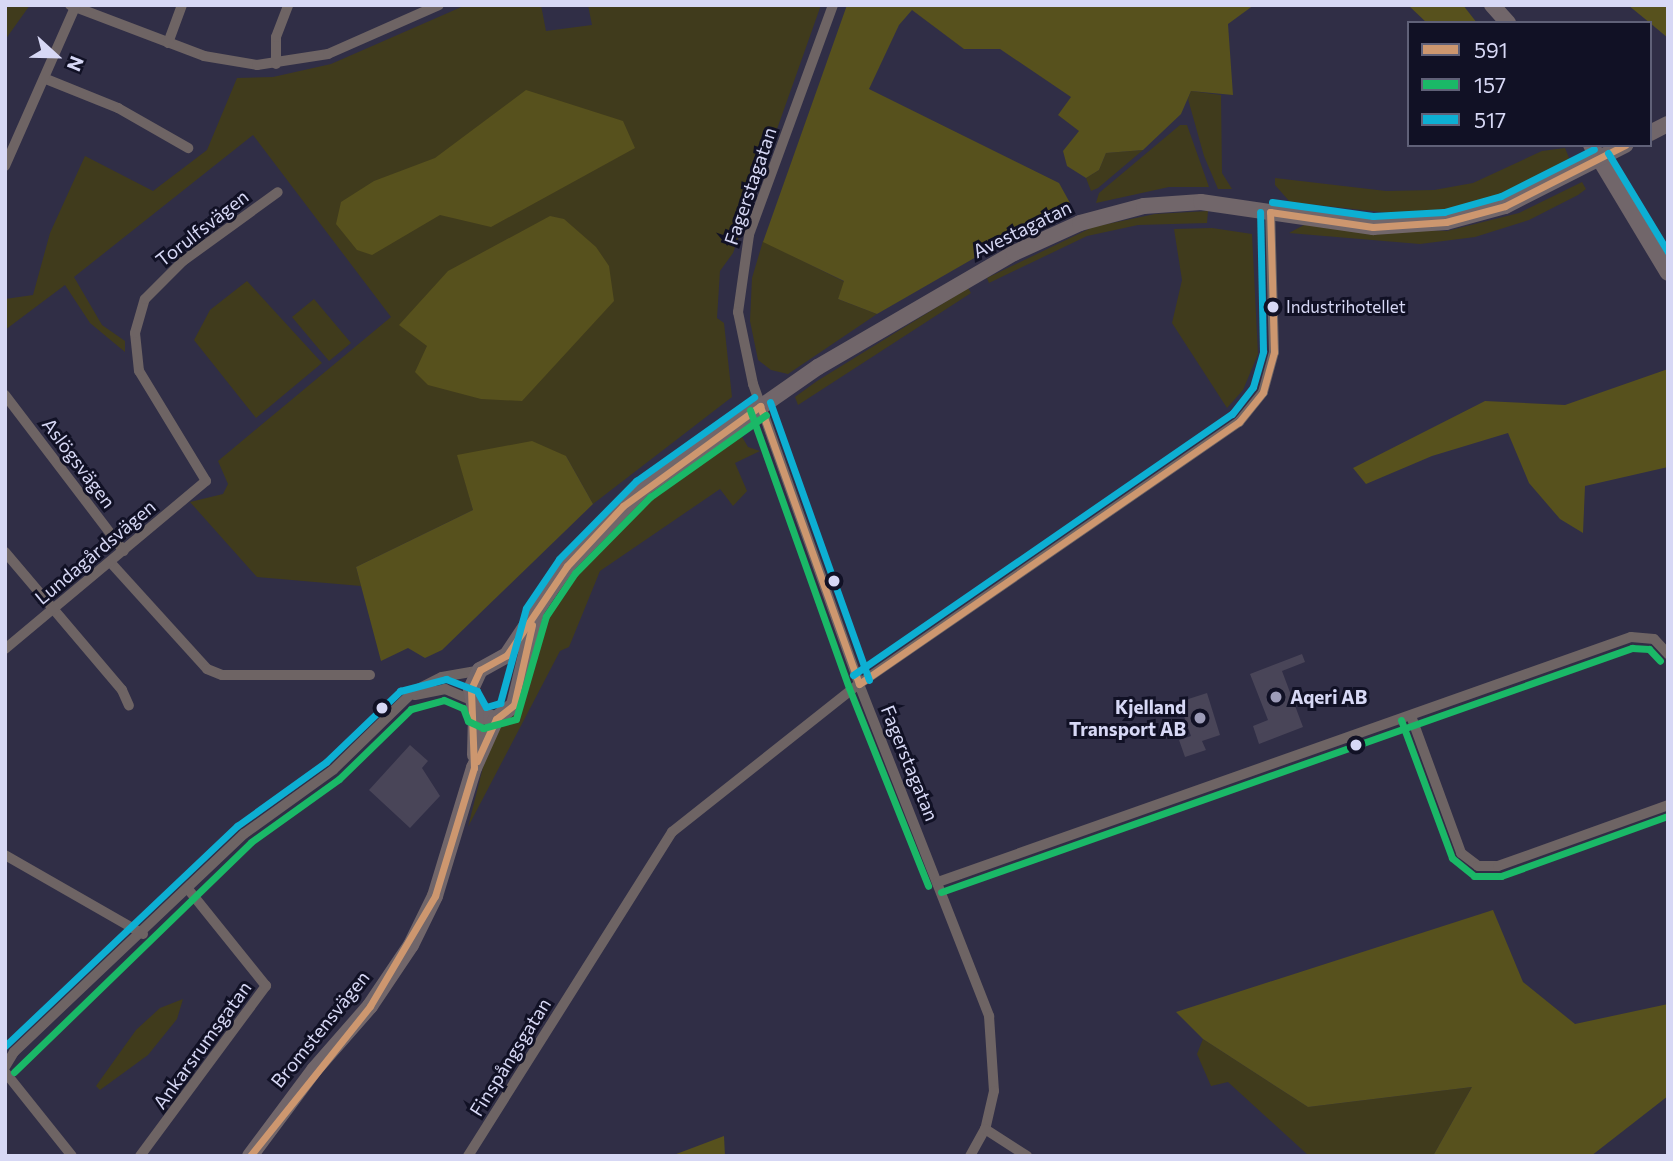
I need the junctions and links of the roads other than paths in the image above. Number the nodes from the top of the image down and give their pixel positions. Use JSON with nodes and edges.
{"nodes":[{"id":1,"x":181,"y":5,"type":"edge"},
{"id":2,"x":288,"y":5,"type":"edge"},
{"id":3,"x":405,"y":5,"type":"edge"},
{"id":4,"x":439,"y":5,"type":"edge"},
{"id":5,"x":833,"y":5,"type":"edge"},
{"id":6,"x":1492,"y":5,"type":"edge"},
{"id":7,"x":74,"y":6,"type":"edge"},
{"id":8,"x":410,"y":18,"type":"junction"},
{"id":9,"x":1506,"y":21,"type":"edge"},
{"id":10,"x":168,"y":43,"type":"junction"},
{"id":11,"x":275,"y":64,"type":"junction"},
{"id":12,"x":46,"y":79,"type":"junction"},
{"id":13,"x":1668,"y":124,"type":"edge"},
{"id":14,"x":1652,"y":131,"type":"edge"},
{"id":15,"x":1616,"y":147,"type":"edge"},
{"id":16,"x":188,"y":148,"type":"dead end"},
{"id":17,"x":1595,"y":152,"type":"edge"},
{"id":18,"x":5,"y":166,"type":"edge"},
{"id":19,"x":278,"y":192,"type":"dead end"},
{"id":20,"x":1270,"y":212,"type":"junction"},
{"id":21,"x":1668,"y":273,"type":"edge"},
{"id":22,"x":5,"y":395,"type":"edge"},
{"id":23,"x":760,"y":406,"type":"junction"},
{"id":24,"x":206,"y":481,"type":"joint"},
{"id":25,"x":124,"y":551,"type":"junction"},
{"id":26,"x":5,"y":552,"type":"edge"},
{"id":27,"x":111,"y":563,"type":"junction"},
{"id":28,"x":53,"y":610,"type":"junction"},
{"id":29,"x":536,"y":612,"type":"junction"},
{"id":30,"x":5,"y":649,"type":"edge"},
{"id":31,"x":1668,"y":654,"type":"edge"},
{"id":32,"x":488,"y":667,"type":"junction"},
{"id":33,"x":370,"y":675,"type":"dead end"},
{"id":34,"x":520,"y":682,"type":"junction"},
{"id":35,"x":859,"y":684,"type":"junction"},
{"id":36,"x":406,"y":700,"type":"junction"},
{"id":37,"x":129,"y":706,"type":"dead end"},
{"id":38,"x":474,"y":707,"type":"junction"},
{"id":39,"x":1411,"y":716,"type":"junction"},
{"id":40,"x":496,"y":719,"type":"junction"},
{"id":41,"x":474,"y":768,"type":"junction"},
{"id":42,"x":1668,"y":805,"type":"edge"},
{"id":43,"x":5,"y":855,"type":"edge"},
{"id":44,"x":938,"y":882,"type":"junction"},
{"id":45,"x":187,"y":890,"type":"junction"},
{"id":46,"x":143,"y":934,"type":"junction"},
{"id":47,"x":5,"y":1067,"type":"edge"},
{"id":48,"x":5,"y":1072,"type":"edge"},
{"id":49,"x":985,"y":1129,"type":"junction"},
{"id":50,"x":72,"y":1156,"type":"edge"},
{"id":51,"x":140,"y":1156,"type":"edge"},
{"id":52,"x":250,"y":1156,"type":"edge"},
{"id":53,"x":468,"y":1156,"type":"edge"},
{"id":54,"x":970,"y":1156,"type":"edge"},
{"id":55,"x":1027,"y":1156,"type":"edge"}],
"edges":[{"from":1,"to":10,"type":"street"},
{"from":2,"to":11,"type":"street"},
{"from":3,"to":8,"type":"street"},
{"from":4,"to":8,"type":"street"},
{"from":5,"to":23,"type":"street","name":"Fagerstagatan"},
{"from":6,"to":9,"type":"street"},
{"from":7,"to":10,"type":"street"},
{"from":7,"to":12,"type":"street"},
{"from":8,"to":11,"type":"street"},
{"from":10,"to":11,"type":"street"},
{"from":12,"to":16,"type":"street"},
{"from":12,"to":18,"type":"street"},
{"from":13,"to":14,"type":"street"},
{"from":15,"to":17,"type":"street","name":"Avestagatan"},
{"from":17,"to":20,"type":"street","name":"Avestagatan"},
{"from":17,"to":21,"type":"street"},
{"from":19,"to":24,"type":"street","name":"Torulfsvägen"},
{"from":20,"to":23,"type":"street","name":"Avestagatan"},
{"from":20,"to":35,"type":"street","name":"Finspångsgatan"},
{"from":22,"to":25,"type":"street","name":"Aslögsvägen"},
{"from":23,"to":29,"type":"street","name":"Avestagatan"},
{"from":23,"to":35,"type":"street","name":"Fagerstagatan"},
{"from":24,"to":25,"type":"street","name":"Lundagårdsvägen"},
{"from":25,"to":27,"type":"street","name":"Lundagårdsvägen"},
{"from":26,"to":28,"type":"street"},
{"from":27,"to":28,"type":"street","name":"Lundagårdsvägen"},
{"from":27,"to":33,"type":"street"},
{"from":28,"to":30,"type":"street","name":"Lundagårdsvägen"},
{"from":28,"to":37,"type":"street"},
{"from":29,"to":32,"type":"street","name":"Avestagatan"},
{"from":29,"to":34,"type":"street","name":"Avestagatan"},
{"from":31,"to":39,"type":"street"},
{"from":32,"to":34,"type":"street"},
{"from":32,"to":36,"type":"street"},
{"from":32,"to":38,"type":"street","name":"Avestagatan"},
{"from":34,"to":40,"type":"street","name":"Avestagatan"},
{"from":35,"to":44,"type":"street","name":"Fagerstagatan"},
{"from":35,"to":53,"type":"street","name":"Finspångsgatan"},
{"from":36,"to":38,"type":"street"},
{"from":36,"to":45,"type":"street"},
{"from":38,"to":40,"type":"street"},
{"from":38,"to":41,"type":"street","name":"Bromstensvägen"},
{"from":39,"to":42,"type":"street"},
{"from":39,"to":44,"type":"street"},
{"from":40,"to":41,"type":"street","name":"Bromstensvägen"},
{"from":41,"to":52,"type":"street","name":"Bromstensvägen"},
{"from":43,"to":46,"type":"street"},
{"from":44,"to":49,"type":"street","name":"Fagerstagatan"},
{"from":45,"to":46,"type":"street"},
{"from":45,"to":51,"type":"street","name":"Ankarsrumsgatan"},
{"from":46,"to":47,"type":"street"},
{"from":48,"to":50,"type":"street"},
{"from":49,"to":54,"type":"street","name":"Fagerstagatan"},
{"from":49,"to":55,"type":"street"}]}
